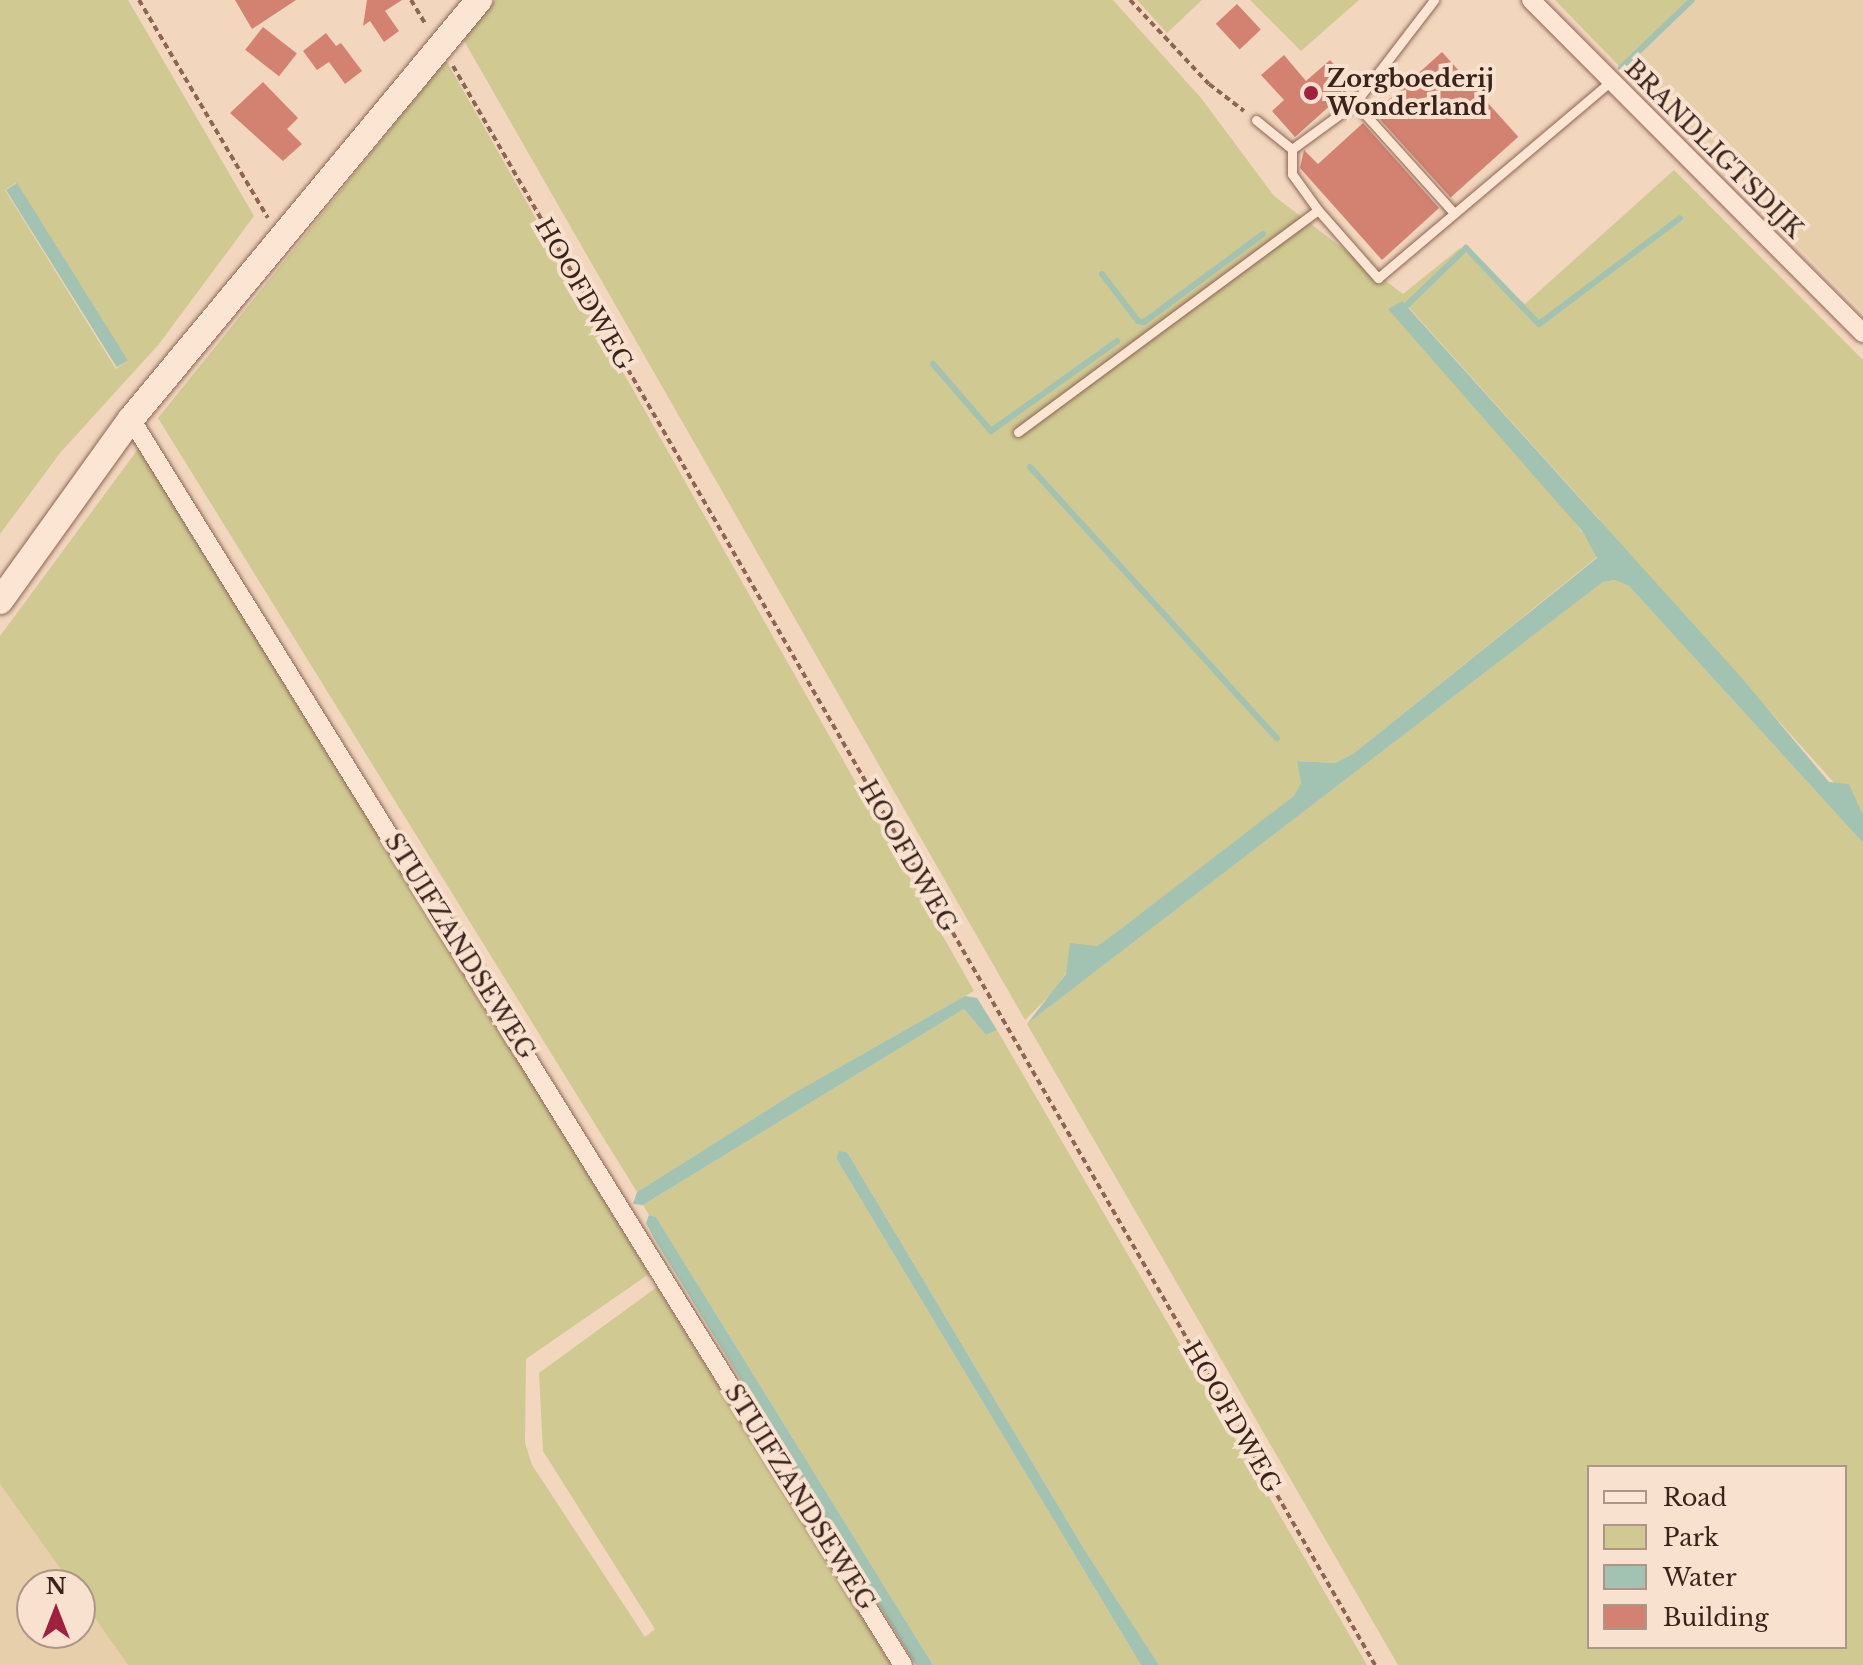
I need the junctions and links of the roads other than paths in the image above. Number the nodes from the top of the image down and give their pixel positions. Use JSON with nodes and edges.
{"nodes":[{"id":1,"x":479,"y":0,"type":"edge"},
{"id":2,"x":1434,"y":0,"type":"edge"},
{"id":3,"x":1531,"y":0,"type":"edge"},
{"id":4,"x":1611,"y":81,"type":"junction"},
{"id":5,"x":1355,"y":103,"type":"junction"},
{"id":6,"x":1256,"y":120,"type":"road end"},
{"id":7,"x":1292,"y":149,"type":"junction"},
{"id":8,"x":1318,"y":210,"type":"junction"},
{"id":9,"x":1454,"y":213,"type":"junction"},
{"id":10,"x":1863,"y":333,"type":"edge"},
{"id":11,"x":131,"y":419,"type":"junction"},
{"id":12,"x":1018,"y":432,"type":"dead end"},
{"id":13,"x":0,"y":601,"type":"edge"},
{"id":14,"x":903,"y":1665,"type":"edge"}],
"edges":[{"from":1,"to":11,"type":"street"},
{"from":2,"to":5,"type":"lane"},
{"from":3,"to":4,"type":"street","name":"BRANDLIGTSDIJK"},
{"from":4,"to":9,"type":"lane"},
{"from":4,"to":10,"type":"street","name":"BRANDLIGTSDIJK"},
{"from":5,"to":7,"type":"lane"},
{"from":5,"to":9,"type":"lane"},
{"from":6,"to":7,"type":"lane"},
{"from":7,"to":8,"type":"lane"},
{"from":8,"to":9,"type":"lane"},
{"from":8,"to":12,"type":"lane"},
{"from":11,"to":13,"type":"street"},
{"from":11,"to":14,"type":"street","name":"STUIFZANDSEWEG"}]}
